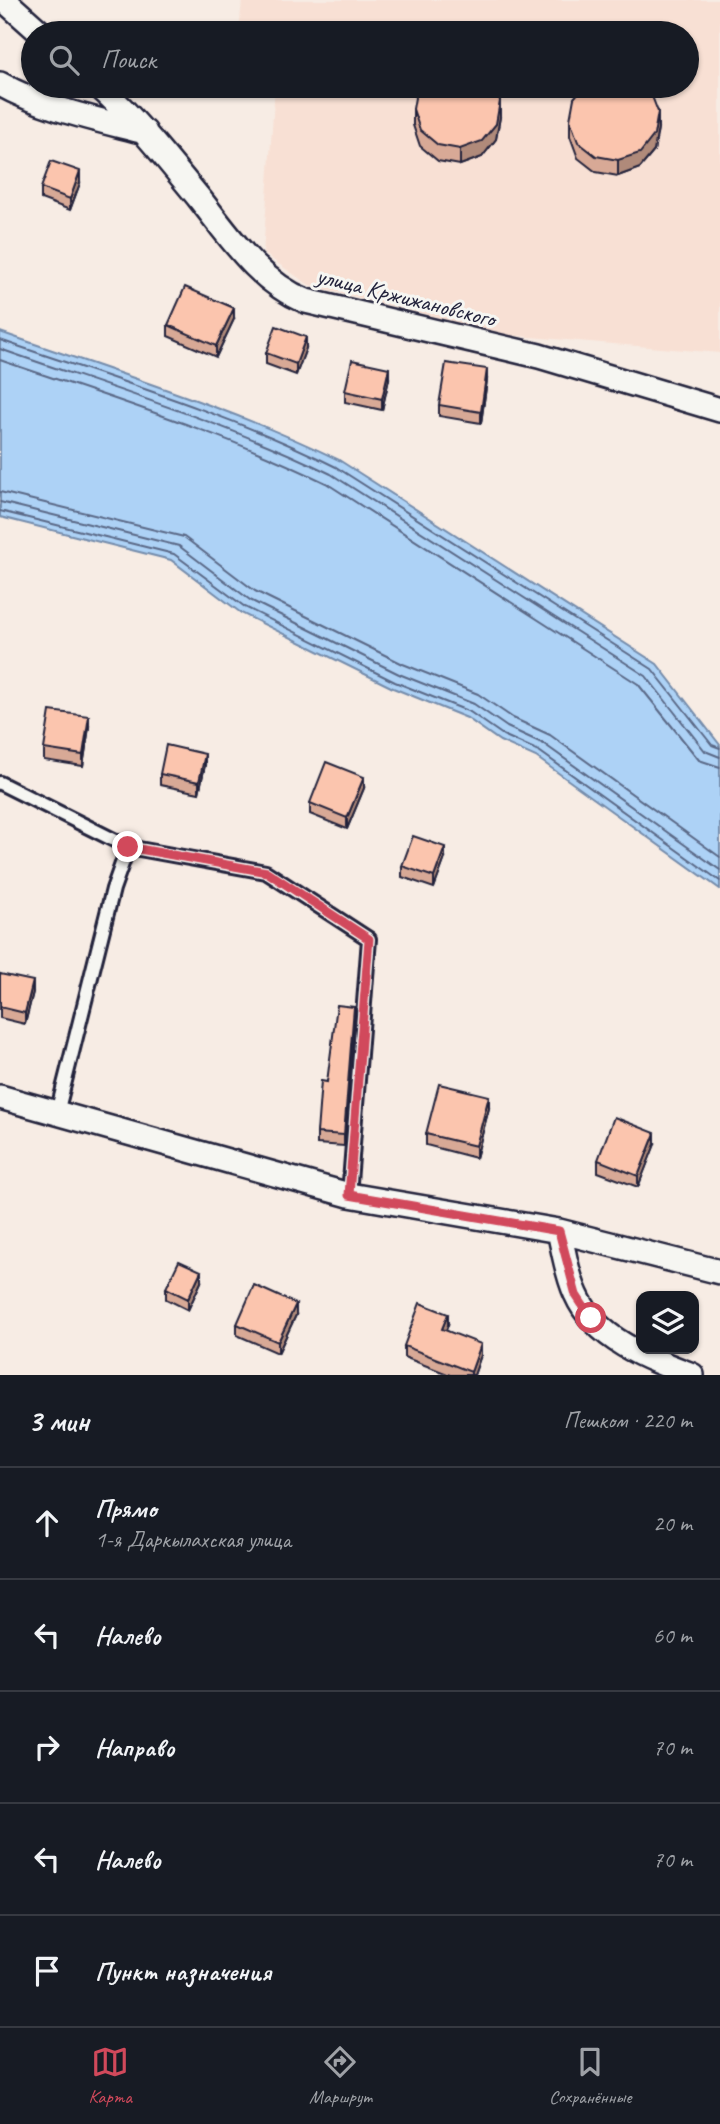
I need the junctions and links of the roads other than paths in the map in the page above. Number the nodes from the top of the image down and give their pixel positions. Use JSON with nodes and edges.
{"nodes":[{"id":1,"x":4,"y":0,"type":"edge"},
{"id":2,"x":28,"y":21,"type":"edge"},
{"id":3,"x":0,"y":84,"type":"edge"},
{"id":4,"x":21,"y":93,"type":"edge"},
{"id":5,"x":33,"y":98,"type":"edge"},
{"id":6,"x":111,"y":98,"type":"edge"},
{"id":7,"x":145,"y":132,"type":"junction"},
{"id":8,"x":720,"y":410,"type":"edge"},
{"id":9,"x":0,"y":783,"type":"edge"},
{"id":10,"x":128,"y":847,"type":"junction"},
{"id":11,"x":0,"y":1097,"type":"edge"},
{"id":12,"x":57,"y":1112,"type":"junction"},
{"id":13,"x":349,"y":1195,"type":"junction"},
{"id":14,"x":559,"y":1231,"type":"junction"},
{"id":15,"x":720,"y":1272,"type":"edge"},
{"id":16,"x":692,"y":1375,"type":"edge"}],
"edges":[{"from":1,"to":2,"type":"street"},
{"from":3,"to":4,"type":"street"},
{"from":5,"to":7,"type":"street"},
{"from":6,"to":7,"type":"street","name":"улица Кржижановского"},
{"from":7,"to":8,"type":"street","name":"улица Кржижановского"},
{"from":9,"to":10,"type":"lane"},
{"from":10,"to":12,"type":"lane"},
{"from":10,"to":13,"type":"lane"},
{"from":11,"to":12,"type":"street"},
{"from":12,"to":13,"type":"street"},
{"from":13,"to":14,"type":"street"},
{"from":14,"to":15,"type":"street"},
{"from":14,"to":16,"type":"street"}]}
